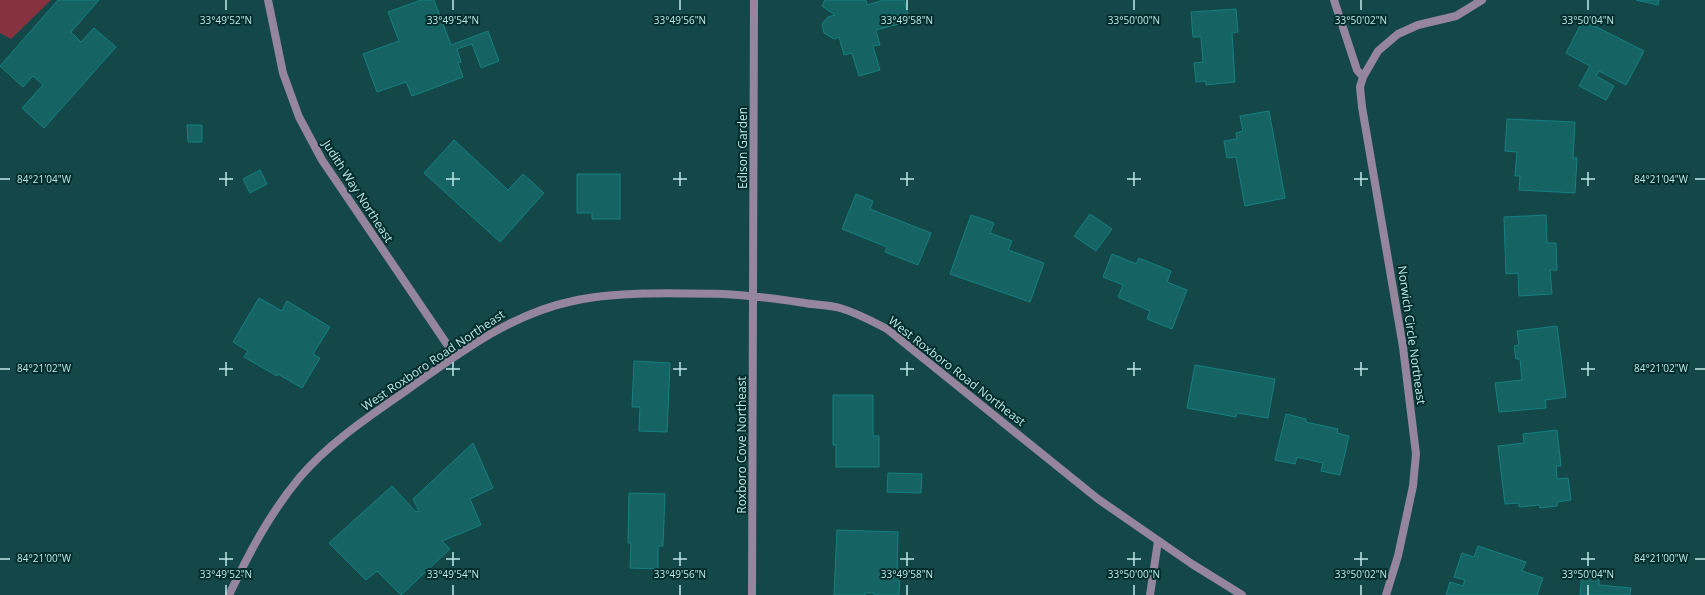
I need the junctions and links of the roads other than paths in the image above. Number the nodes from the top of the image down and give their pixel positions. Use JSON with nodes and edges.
{"nodes":[{"id":1,"x":268,"y":0,"type":"edge"},
{"id":2,"x":754,"y":0,"type":"edge"},
{"id":3,"x":1334,"y":0,"type":"edge"},
{"id":4,"x":1482,"y":0,"type":"edge"},
{"id":5,"x":1363,"y":77,"type":"junction"},
{"id":6,"x":754,"y":296,"type":"junction"},
{"id":7,"x":455,"y":356,"type":"junction"},
{"id":8,"x":1158,"y":541,"type":"junction"},
{"id":9,"x":229,"y":595,"type":"edge"},
{"id":10,"x":752,"y":595,"type":"edge"},
{"id":11,"x":1150,"y":595,"type":"edge"},
{"id":12,"x":1242,"y":595,"type":"edge"},
{"id":13,"x":1386,"y":595,"type":"edge"}],
"edges":[{"from":1,"to":7,"type":"street","name":"Judith Way Northeast"},
{"from":2,"to":6,"type":"street","name":"Edison Garden"},
{"from":3,"to":5,"type":"street"},
{"from":4,"to":5,"type":"street"},
{"from":5,"to":13,"type":"street","name":"Norwich Circle Northeast"},
{"from":6,"to":7,"type":"street","name":"West Roxboro Road Northeast"},
{"from":6,"to":8,"type":"street","name":"West Roxboro Road Northeast"},
{"from":6,"to":10,"type":"street","name":"Roxboro Cove Northeast"},
{"from":7,"to":9,"type":"street","name":"West Roxboro Road Northeast"},
{"from":8,"to":11,"type":"street"},
{"from":8,"to":12,"type":"street","name":"West Roxboro Road Northeast"}]}
